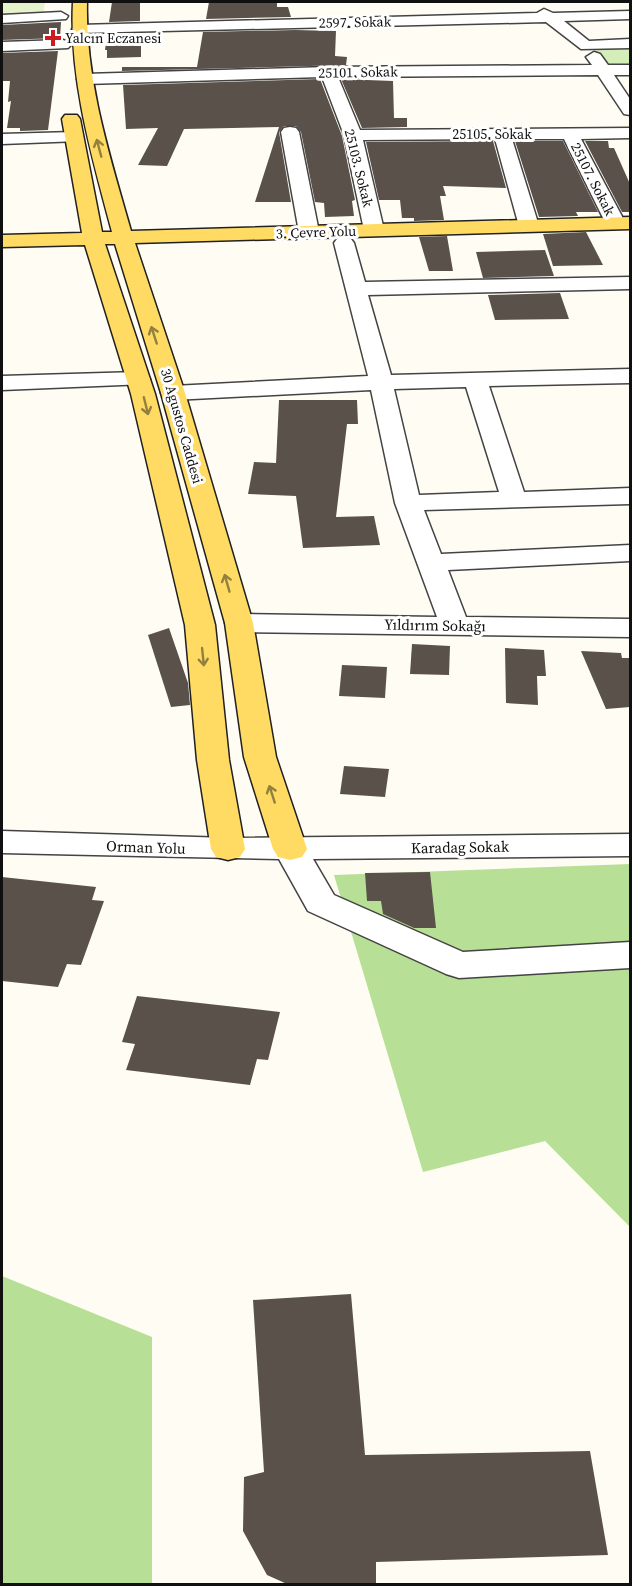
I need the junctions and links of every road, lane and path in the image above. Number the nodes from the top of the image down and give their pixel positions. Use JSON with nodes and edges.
{"nodes":[{"id":1,"x":531,"y":2,"type":"edge"},
{"id":2,"x":630,"y":15,"type":"edge"},
{"id":3,"x":549,"y":17,"type":"junction"},
{"id":4,"x":2,"y":19,"type":"edge"},
{"id":5,"x":69,"y":19,"type":"edge"},
{"id":6,"x":442,"y":20,"type":"junction"},
{"id":7,"x":347,"y":21,"type":"junction"},
{"id":8,"x":150,"y":27,"type":"junction"},
{"id":9,"x":455,"y":37,"type":"dead end"},
{"id":10,"x":630,"y":44,"type":"edge"},
{"id":11,"x":586,"y":45,"type":"junction"},
{"id":12,"x":2,"y":48,"type":"edge"},
{"id":13,"x":468,"y":54,"type":"dead end"},
{"id":14,"x":603,"y":70,"type":"junction"},
{"id":15,"x":630,"y":70,"type":"edge"},
{"id":16,"x":481,"y":71,"type":"junction"},
{"id":17,"x":328,"y":72,"type":"junction"},
{"id":18,"x":368,"y":72,"type":"junction"},
{"id":19,"x":156,"y":77,"type":"junction"},
{"id":20,"x":85,"y":79,"type":"junction"},
{"id":21,"x":630,"y":111,"type":"edge"},
{"id":22,"x":290,"y":132,"type":"dead end"},
{"id":23,"x":630,"y":133,"type":"edge"},
{"id":24,"x":502,"y":134,"type":"junction"},
{"id":25,"x":570,"y":134,"type":"junction"},
{"id":26,"x":353,"y":135,"type":"junction"},
{"id":27,"x":74,"y":137,"type":"junction"},
{"id":28,"x":2,"y":139,"type":"edge"},
{"id":29,"x":529,"y":226,"type":"junction"},
{"id":30,"x":626,"y":227,"type":"edge"},
{"id":31,"x":374,"y":230,"type":"junction"},
{"id":32,"x":309,"y":232,"type":"junction"},
{"id":33,"x":2,"y":241,"type":"edge"},
{"id":34,"x":125,"y":243,"type":"junction"},
{"id":35,"x":344,"y":243,"type":"junction"},
{"id":36,"x":95,"y":244,"type":"junction"},
{"id":37,"x":2,"y":252,"type":"edge"},
{"id":38,"x":630,"y":283,"type":"edge"},
{"id":39,"x":356,"y":289,"type":"junction"},
{"id":40,"x":630,"y":376,"type":"edge"},
{"id":41,"x":138,"y":379,"type":"junction"},
{"id":42,"x":476,"y":380,"type":"junction"},
{"id":43,"x":381,"y":382,"type":"junction"},
{"id":44,"x":2,"y":383,"type":"edge"},
{"id":45,"x":173,"y":393,"type":"junction"},
{"id":46,"x":630,"y":496,"type":"edge"},
{"id":47,"x":514,"y":500,"type":"junction"},
{"id":48,"x":408,"y":503,"type":"junction"},
{"id":49,"x":630,"y":554,"type":"edge"},
{"id":50,"x":430,"y":563,"type":"junction"},
{"id":51,"x":239,"y":623,"type":"junction"},
{"id":52,"x":455,"y":626,"type":"junction"},
{"id":53,"x":630,"y":628,"type":"edge"},
{"id":54,"x":2,"y":842,"type":"edge"},
{"id":55,"x":630,"y":845,"type":"edge"},
{"id":56,"x":228,"y":849,"type":"junction"},
{"id":57,"x":290,"y":849,"type":"junction"},
{"id":58,"x":630,"y":955,"type":"edge"}],
"edges":[{"from":1,"to":3,"type":"street"},
{"from":2,"to":3,"type":"street","name":"2597. Sokak"},
{"from":3,"to":6,"type":"street","name":"2597. Sokak"},
{"from":3,"to":11,"type":"street"},
{"from":4,"to":5,"type":"street"},
{"from":5,"to":8,"type":"street","name":"2597. Sokak"},
{"from":5,"to":12,"type":"street"},
{"from":5,"to":20,"type":"main road","name":"30 Agustos Caddesi"},
{"from":5,"to":27,"type":"main road","name":"30 Agustos Caddesi"},
{"from":6,"to":7,"type":"street","name":"2597. Sokak"},
{"from":6,"to":9,"type":"street"},
{"from":7,"to":8,"type":"street","name":"2597. Sokak"},
{"from":7,"to":18,"type":"street"},
{"from":8,"to":19,"type":"street"},
{"from":10,"to":11,"type":"street"},
{"from":11,"to":14,"type":"street"},
{"from":13,"to":16,"type":"street"},
{"from":14,"to":15,"type":"street","name":"25101. Sokak"},
{"from":14,"to":16,"type":"street","name":"25101. Sokak"},
{"from":14,"to":21,"type":"street"},
{"from":16,"to":18,"type":"street","name":"25101. Sokak"},
{"from":17,"to":18,"type":"street","name":"25101. Sokak"},
{"from":17,"to":19,"type":"street","name":"25101. Sokak"},
{"from":17,"to":26,"type":"street","name":"25103. Sokak"},
{"from":19,"to":20,"type":"street","name":"25101. Sokak"},
{"from":34,"to":20,"type":"main road","name":"30 Agustos Caddesi","one_way":true},
{"from":22,"to":32,"type":"street"},
{"from":23,"to":25,"type":"street","name":"25105. Sokak"},
{"from":24,"to":25,"type":"street","name":"25105. Sokak"},
{"from":24,"to":26,"type":"street","name":"25105. Sokak"},
{"from":24,"to":29,"type":"street"},
{"from":25,"to":30,"type":"street","name":"25107. Sokak"},
{"from":26,"to":31,"type":"street","name":"25103. Sokak"},
{"from":27,"to":28,"type":"street"},
{"from":27,"to":36,"type":"main road","name":"30 Agustos Caddesi"},
{"from":29,"to":30,"type":"main road","name":"3. Çevre Yolu"},
{"from":29,"to":31,"type":"main road","name":"3. Çevre Yolu"},
{"from":30,"to":35,"type":"main road","name":"3. Çevre Yolu"},
{"from":31,"to":32,"type":"main road","name":"3. Çevre Yolu"},
{"from":32,"to":34,"type":"main road","name":"3. Çevre Yolu"},
{"from":33,"to":36,"type":"main road","name":"3. Çevre Yolu"},
{"from":34,"to":35,"type":"main road","name":"3. Çevre Yolu"},
{"from":34,"to":36,"type":"main road","name":"3. Çevre Yolu"},
{"from":45,"to":34,"type":"main road","name":"30 Agustos Caddesi","one_way":true},
{"from":35,"to":39,"type":"street"},
{"from":36,"to":37,"type":"main road","name":"3. Çevre Yolu"},
{"from":36,"to":41,"type":"main road","name":"30 Agustos Caddesi"},
{"from":38,"to":39,"type":"street"},
{"from":39,"to":43,"type":"street"},
{"from":40,"to":42,"type":"street"},
{"from":41,"to":44,"type":"street"},
{"from":41,"to":56,"type":"main road","name":"30 Agustos Caddesi","one_way":true},
{"from":42,"to":43,"type":"street"},
{"from":42,"to":47,"type":"street"},
{"from":43,"to":45,"type":"street"},
{"from":43,"to":48,"type":"street"},
{"from":51,"to":45,"type":"main road","name":"30 Agustos Caddesi","one_way":true},
{"from":46,"to":47,"type":"street"},
{"from":47,"to":48,"type":"street"},
{"from":48,"to":50,"type":"street"},
{"from":49,"to":50,"type":"street"},
{"from":50,"to":52,"type":"street"},
{"from":51,"to":52,"type":"street","name":"Yıldırım Sokağı"},
{"from":57,"to":51,"type":"main road","name":"30 Agustos Caddesi","one_way":true},
{"from":52,"to":53,"type":"street","name":"Yıldırım Sokağı"},
{"from":54,"to":56,"type":"street","name":"Orman Yolu"},
{"from":55,"to":57,"type":"street","name":"Karadag Sokak"},
{"from":56,"to":57,"type":"street","name":"Orman Yolu"},
{"from":57,"to":58,"type":"street"}]}
